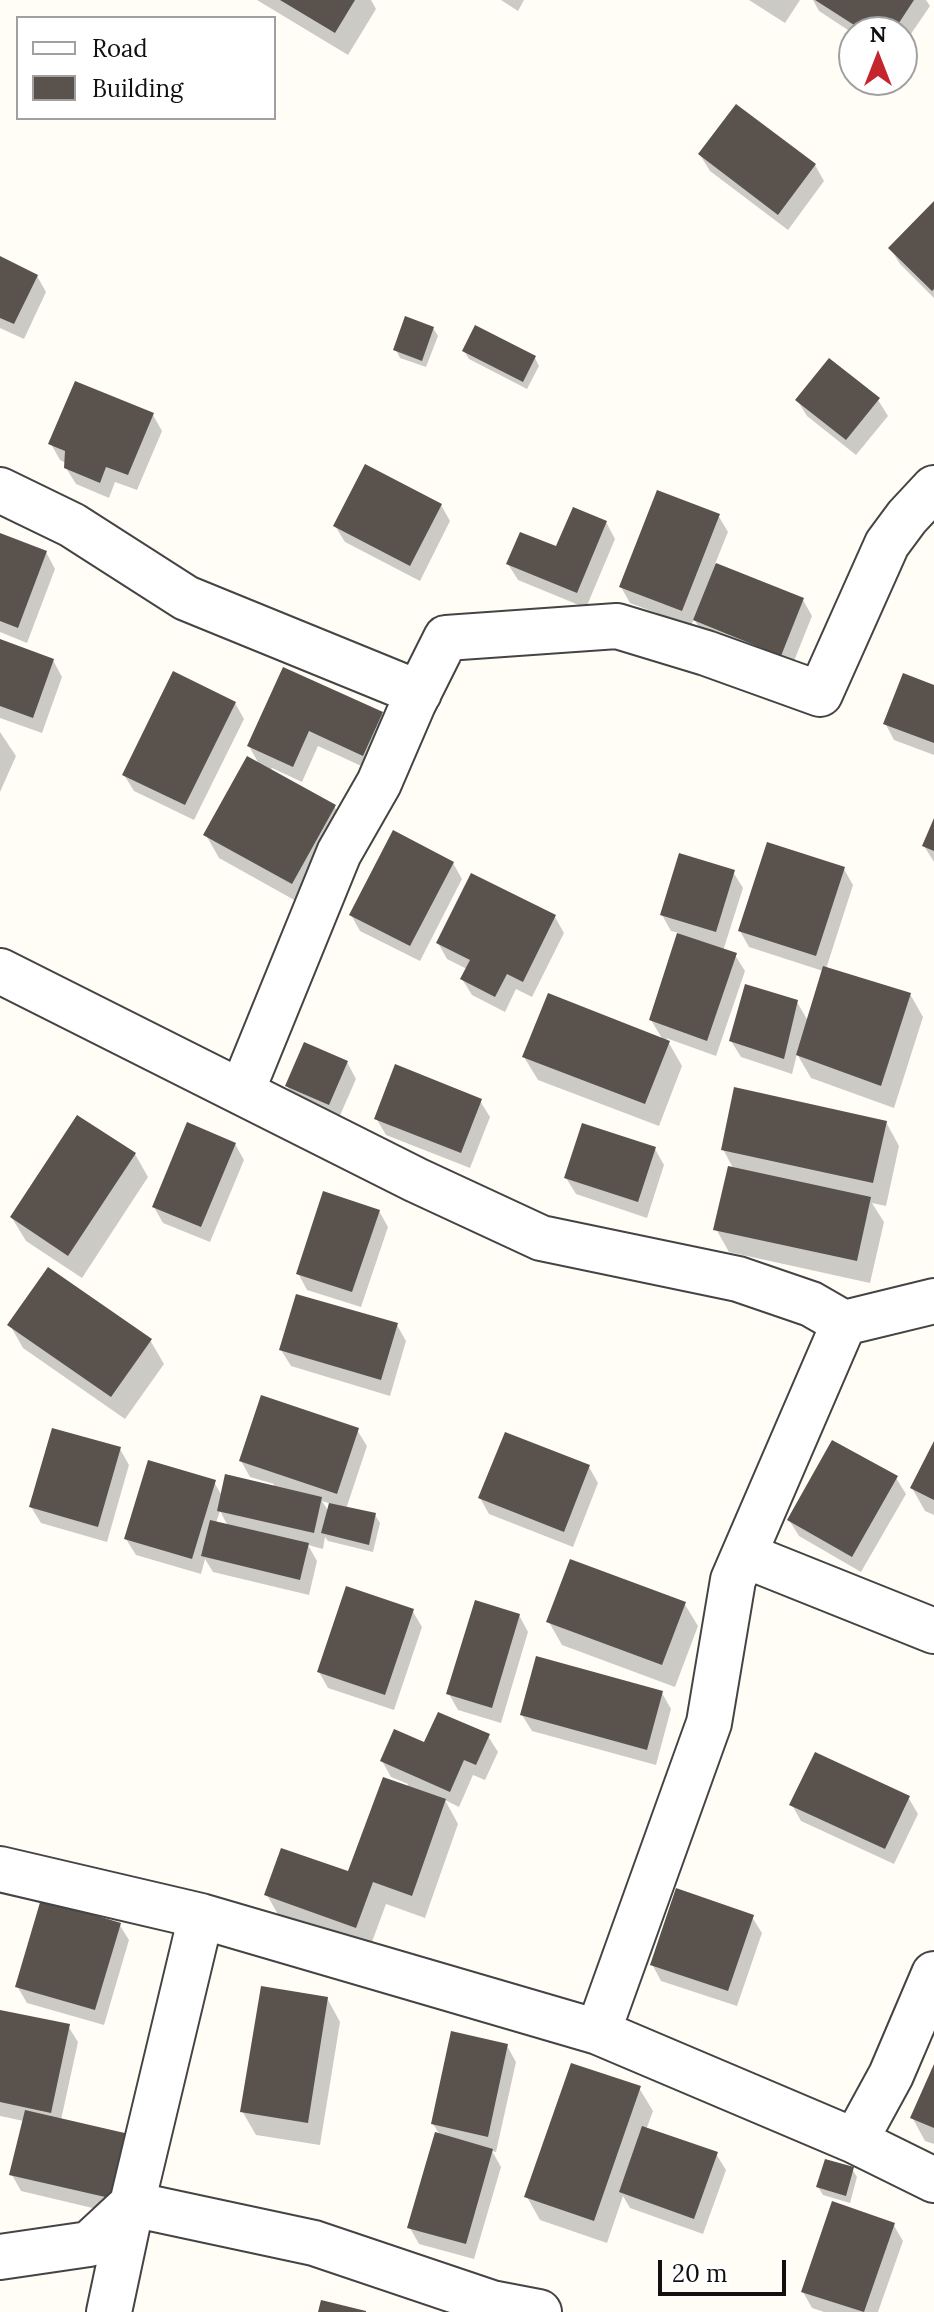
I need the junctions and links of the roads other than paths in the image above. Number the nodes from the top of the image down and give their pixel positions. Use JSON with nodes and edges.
{"nodes":[{"id":1,"x":934,"y":488,"type":"edge"},
{"id":2,"x":0,"y":490,"type":"edge"},
{"id":3,"x":419,"y":693,"type":"junction"},
{"id":4,"x":0,"y":971,"type":"edge"},
{"id":5,"x":242,"y":1091,"type":"junction"},
{"id":6,"x":934,"y":1301,"type":"edge"},
{"id":7,"x":844,"y":1323,"type":"junction"},
{"id":8,"x":744,"y":1555,"type":"junction"},
{"id":9,"x":934,"y":1631,"type":"edge"},
{"id":10,"x":0,"y":1869,"type":"edge"},
{"id":11,"x":201,"y":1916,"type":"junction"},
{"id":12,"x":934,"y":1974,"type":"edge"},
{"id":13,"x":598,"y":2032,"type":"junction"},
{"id":14,"x":855,"y":2141,"type":"junction"},
{"id":15,"x":934,"y":2180,"type":"edge"},
{"id":16,"x":132,"y":2204,"type":"junction"},
{"id":17,"x":0,"y":2257,"type":"edge"},
{"id":18,"x":109,"y":2312,"type":"edge"},
{"id":19,"x":539,"y":2312,"type":"edge"}],
"edges":[{"from":1,"to":3,"type":"street"},
{"from":2,"to":3,"type":"street"},
{"from":3,"to":5,"type":"street"},
{"from":4,"to":5,"type":"street"},
{"from":5,"to":7,"type":"street"},
{"from":6,"to":7,"type":"street"},
{"from":7,"to":8,"type":"street"},
{"from":8,"to":9,"type":"street"},
{"from":8,"to":13,"type":"street"},
{"from":10,"to":11,"type":"street"},
{"from":11,"to":13,"type":"street"},
{"from":11,"to":16,"type":"street"},
{"from":12,"to":14,"type":"street"},
{"from":13,"to":14,"type":"street"},
{"from":14,"to":15,"type":"street"},
{"from":16,"to":17,"type":"street"},
{"from":16,"to":18,"type":"street"},
{"from":16,"to":19,"type":"street"}]}
